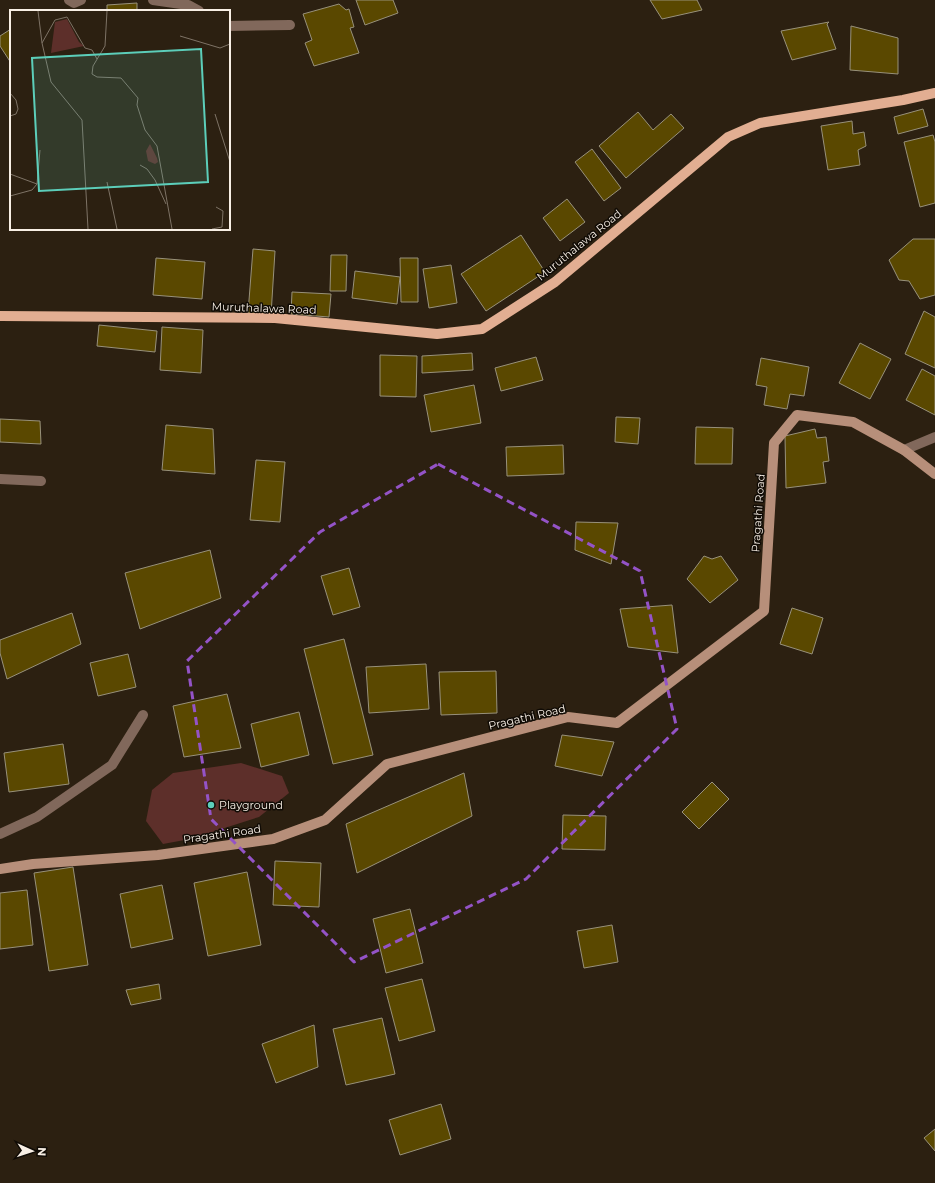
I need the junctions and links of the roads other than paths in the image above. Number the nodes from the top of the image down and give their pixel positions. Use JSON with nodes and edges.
{"nodes":[{"id":1,"x":69,"y":0,"type":"edge"},
{"id":2,"x":81,"y":0,"type":"edge"},
{"id":3,"x":153,"y":0,"type":"edge"},
{"id":4,"x":197,"y":10,"type":"edge"},
{"id":5,"x":290,"y":25,"type":"dead end"},
{"id":6,"x":230,"y":26,"type":"edge"},
{"id":7,"x":935,"y":93,"type":"edge"},
{"id":8,"x":0,"y":316,"type":"edge"},
{"id":9,"x":935,"y":437,"type":"edge"},
{"id":10,"x":904,"y":450,"type":"junction"},
{"id":11,"x":935,"y":474,"type":"edge"},
{"id":12,"x":0,"y":480,"type":"edge"},
{"id":13,"x":41,"y":481,"type":"dead end"},
{"id":14,"x":143,"y":715,"type":"dead end"},
{"id":15,"x":0,"y":834,"type":"edge"},
{"id":16,"x":0,"y":869,"type":"edge"}],
"edges":[{"from":1,"to":2,"type":"street"},
{"from":3,"to":4,"type":"street"},
{"from":5,"to":6,"type":"street"},
{"from":7,"to":8,"type":"main road","name":"Muruthalawa Road"},
{"from":9,"to":10,"type":"street"},
{"from":10,"to":11,"type":"street","name":"Pragathi Road"},
{"from":10,"to":16,"type":"street","name":"Pragathi Road"},
{"from":12,"to":13,"type":"street"},
{"from":14,"to":15,"type":"street"}]}
